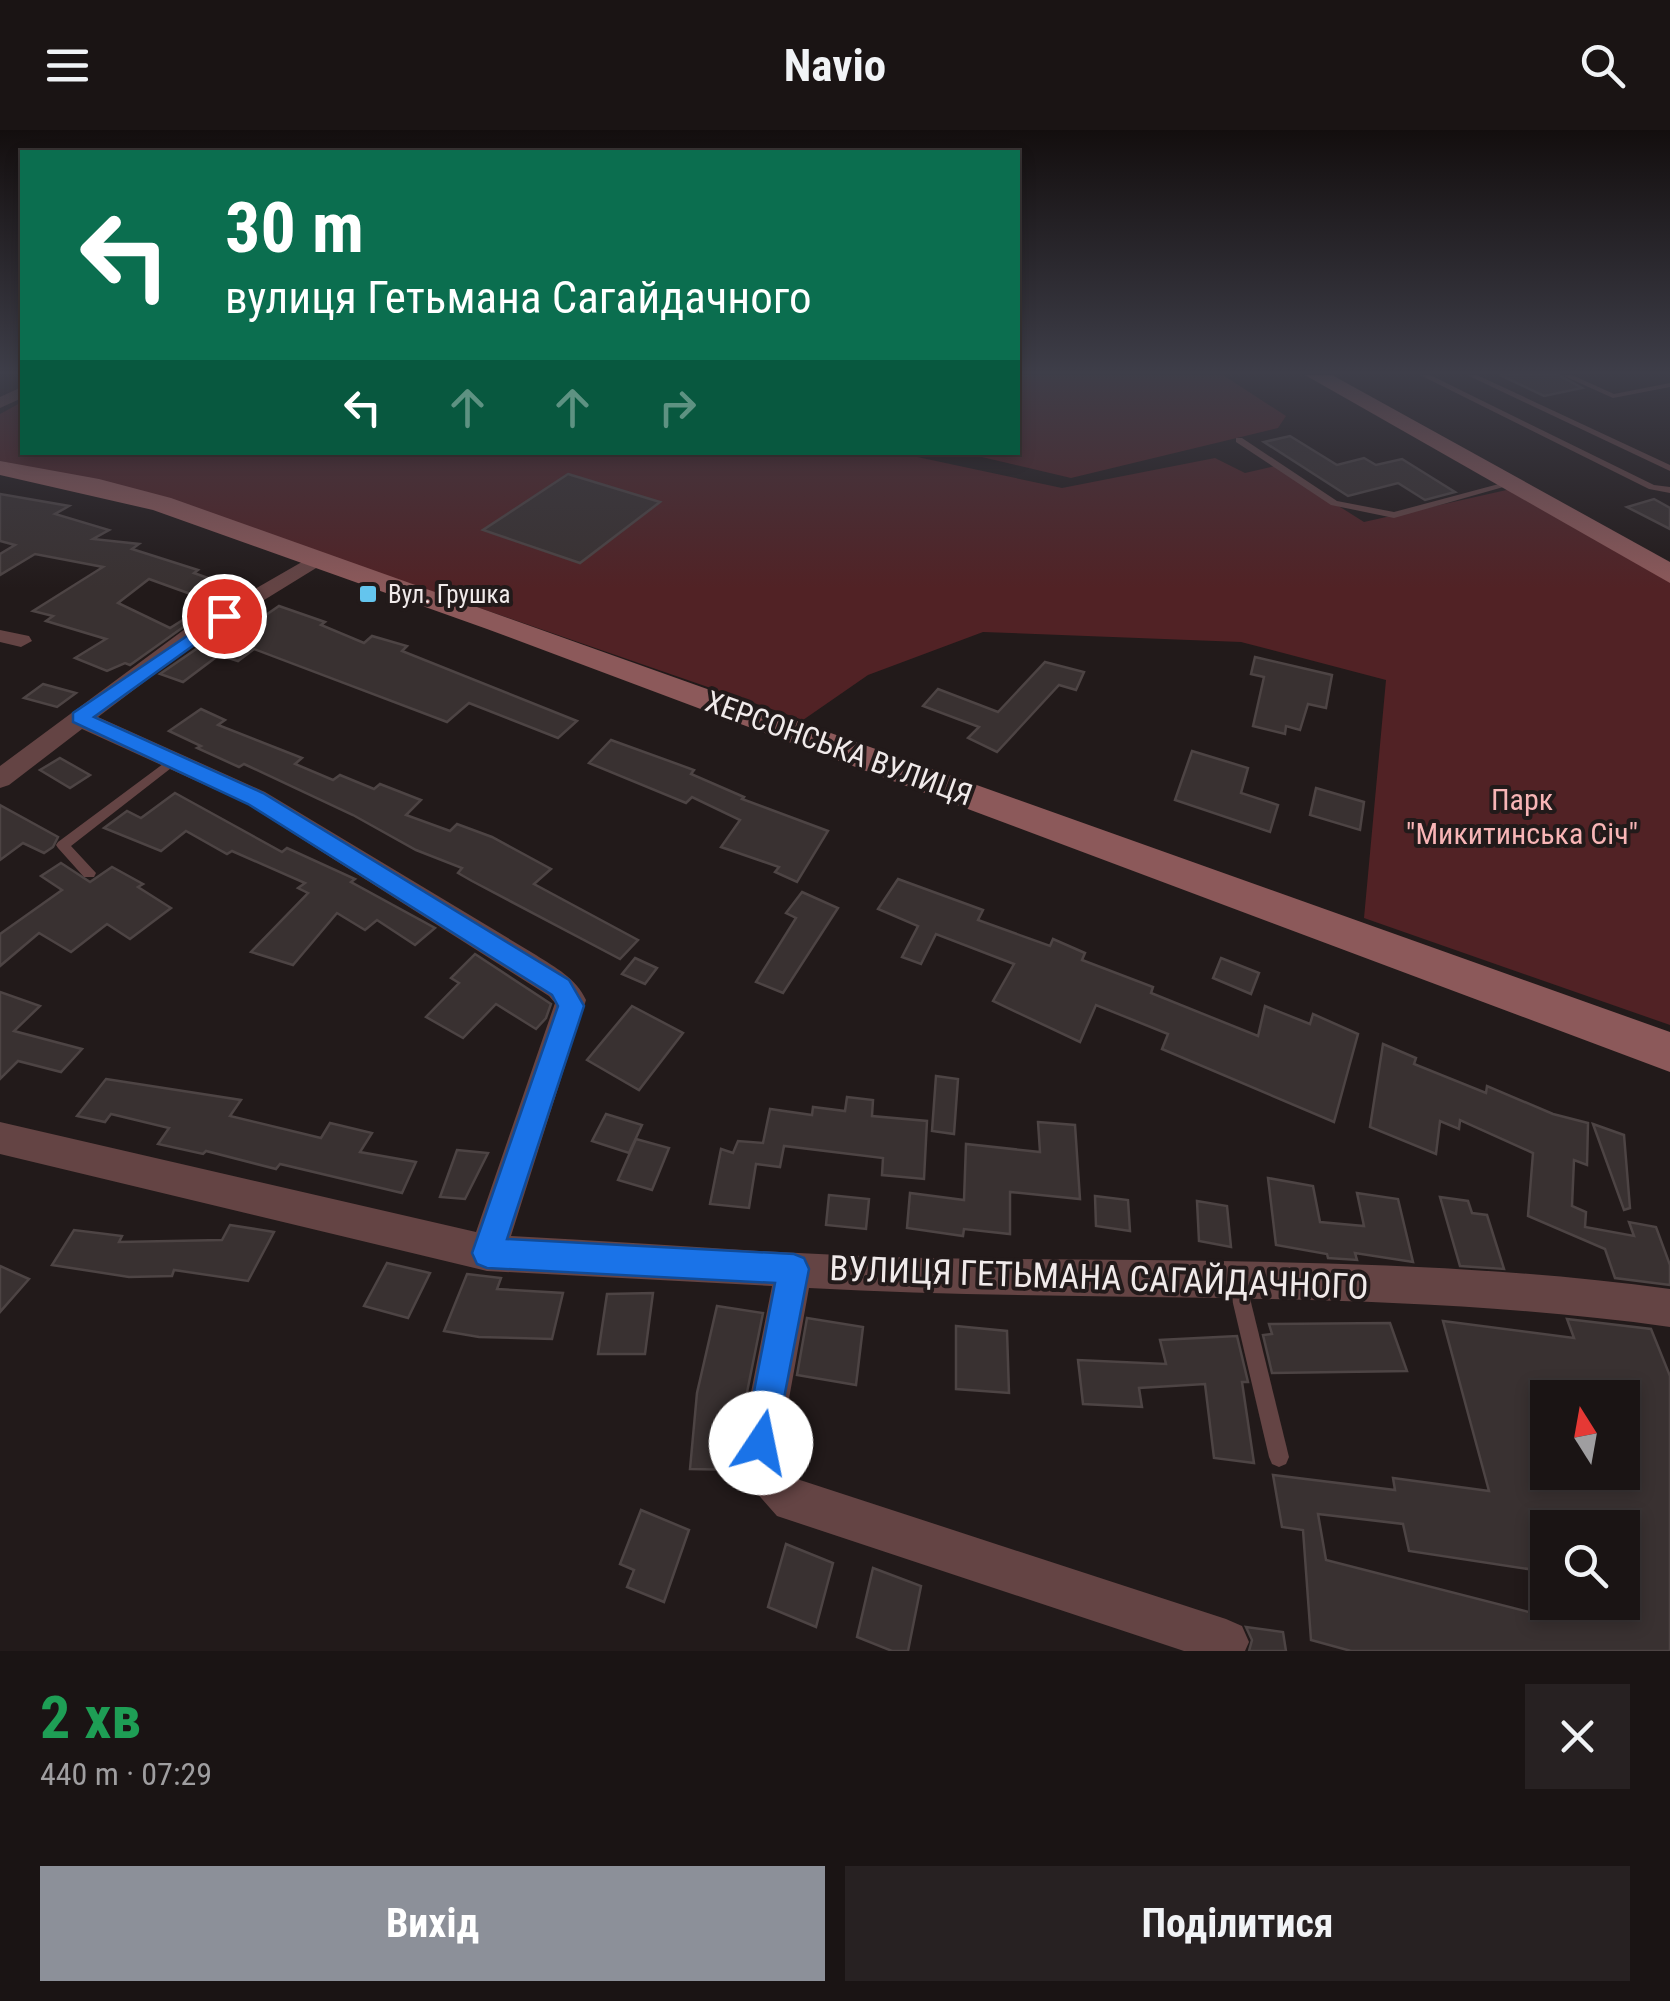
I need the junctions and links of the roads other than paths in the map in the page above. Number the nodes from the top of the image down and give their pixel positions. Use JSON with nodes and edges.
{"nodes":[{"id":1,"x":1248,"y":446,"type":"edge"},
{"id":2,"x":1443,"y":446,"type":"edge"},
{"id":3,"x":1568,"y":446,"type":"edge"},
{"id":4,"x":1623,"y":446,"type":"edge"},
{"id":5,"x":0,"y":468,"type":"edge"},
{"id":6,"x":1670,"y":468,"type":"edge"},
{"id":7,"x":1510,"y":484,"type":"junction"},
{"id":8,"x":1670,"y":490,"type":"edge"},
{"id":9,"x":314,"y":561,"type":"junction"},
{"id":10,"x":1670,"y":574,"type":"edge"},
{"id":11,"x":80,"y":718,"type":"junction"},
{"id":12,"x":171,"y":762,"type":"junction"},
{"id":13,"x":0,"y":779,"type":"edge"},
{"id":14,"x":90,"y":873,"type":"dead end"},
{"id":15,"x":1670,"y":1052,"type":"edge"},
{"id":16,"x":0,"y":1138,"type":"edge"},
{"id":17,"x":487,"y":1253,"type":"junction"},
{"id":18,"x":794,"y":1269,"type":"junction"},
{"id":19,"x":1237,"y":1281,"type":"junction"},
{"id":20,"x":1670,"y":1308,"type":"edge"},
{"id":21,"x":1279,"y":1457,"type":"dead end"},
{"id":22,"x":1226,"y":1642,"type":"dead end"}],
"edges":[{"from":1,"to":7,"type":"lane"},
{"from":2,"to":7,"type":"main road"},
{"from":3,"to":8,"type":"lane"},
{"from":4,"to":6,"type":"lane"},
{"from":5,"to":9,"type":"main road","name":"ХЕРСОНСЬКА ВУЛИЦЯ"},
{"from":7,"to":10,"type":"main road"},
{"from":9,"to":11,"type":"street"},
{"from":9,"to":15,"type":"main road","name":"ХЕРСОНСЬКА ВУЛИЦЯ"},
{"from":11,"to":12,"type":"street"},
{"from":11,"to":13,"type":"street"},
{"from":12,"to":14,"type":"lane"},
{"from":12,"to":17,"type":"street"},
{"from":16,"to":17,"type":"street","name":"ВУЛИЦЯ ГЕТЬМАНА САГАЙДАЧНОГО"},
{"from":17,"to":18,"type":"street","name":"ВУЛИЦЯ ГЕТЬМАНА САГАЙДАЧНОГО"},
{"from":18,"to":19,"type":"street","name":"ВУЛИЦЯ ГЕТЬМАНА САГАЙДАЧНОГО"},
{"from":18,"to":22,"type":"street"},
{"from":19,"to":20,"type":"street","name":"ВУЛИЦЯ ГЕТЬМАНА САГАЙДАЧНОГО"},
{"from":19,"to":21,"type":"lane"}]}
